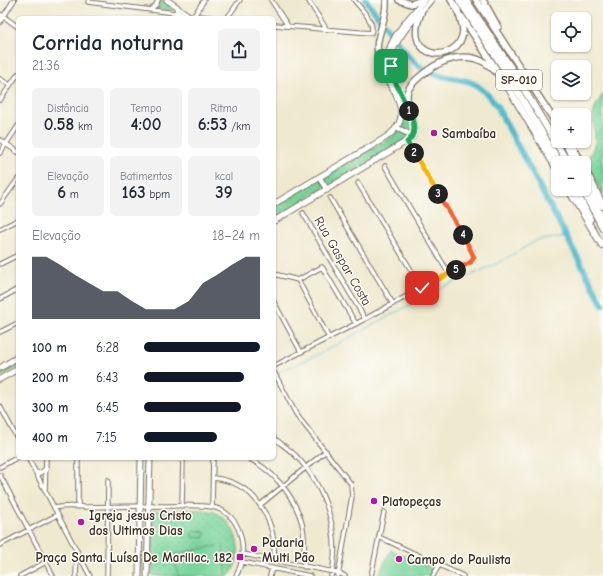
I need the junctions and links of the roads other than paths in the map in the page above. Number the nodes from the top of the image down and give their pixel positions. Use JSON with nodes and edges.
{"nodes":[{"id":1,"x":14,"y":0,"type":"edge"},
{"id":2,"x":158,"y":0,"type":"edge"},
{"id":3,"x":167,"y":0,"type":"edge"},
{"id":4,"x":204,"y":0,"type":"edge"},
{"id":5,"x":240,"y":0,"type":"edge"},
{"id":6,"x":272,"y":0,"type":"edge"},
{"id":7,"x":308,"y":0,"type":"edge"},
{"id":8,"x":354,"y":0,"type":"edge"},
{"id":9,"x":386,"y":0,"type":"edge"},
{"id":10,"x":399,"y":0,"type":"edge"},
{"id":11,"x":423,"y":0,"type":"edge"},
{"id":12,"x":431,"y":0,"type":"edge"},
{"id":13,"x":451,"y":0,"type":"edge"},
{"id":14,"x":459,"y":0,"type":"edge"},
{"id":15,"x":466,"y":0,"type":"edge"},
{"id":16,"x":476,"y":0,"type":"edge"},
{"id":17,"x":483,"y":0,"type":"edge"},
{"id":18,"x":89,"y":1,"type":"edge"},
{"id":19,"x":177,"y":7,"type":"junction"},
{"id":20,"x":456,"y":7,"type":"junction"},
{"id":21,"x":150,"y":10,"type":"junction"},
{"id":22,"x":421,"y":13,"type":"junction"},
{"id":23,"x":192,"y":15,"type":"junction"},
{"id":24,"x":2,"y":16,"type":"edge"},
{"id":25,"x":178,"y":16,"type":"edge"},
{"id":26,"x":200,"y":16,"type":"edge"},
{"id":27,"x":228,"y":16,"type":"edge"},
{"id":28,"x":0,"y":22,"type":"edge"},
{"id":29,"x":276,"y":25,"type":"edge"},
{"id":30,"x":16,"y":26,"type":"edge"},
{"id":31,"x":288,"y":26,"type":"junction"},
{"id":32,"x":327,"y":30,"type":"junction"},
{"id":33,"x":401,"y":33,"type":"junction"},
{"id":34,"x":503,"y":40,"type":"junction"},
{"id":35,"x":394,"y":44,"type":"junction"},
{"id":36,"x":16,"y":77,"type":"edge"},
{"id":37,"x":0,"y":79,"type":"edge"},
{"id":38,"x":503,"y":79,"type":"junction"},
{"id":39,"x":10,"y":85,"type":"junction"},
{"id":40,"x":393,"y":89,"type":"junction"},
{"id":41,"x":0,"y":100,"type":"edge"},
{"id":42,"x":406,"y":105,"type":"junction"},
{"id":43,"x":551,"y":114,"type":"edge"},
{"id":44,"x":398,"y":128,"type":"junction"},
{"id":45,"x":16,"y":129,"type":"edge"},
{"id":46,"x":413,"y":136,"type":"junction"},
{"id":47,"x":0,"y":140,"type":"edge"},
{"id":48,"x":407,"y":142,"type":"junction"},
{"id":49,"x":6,"y":144,"type":"junction"},
{"id":50,"x":16,"y":151,"type":"edge"},
{"id":51,"x":0,"y":153,"type":"edge"},
{"id":52,"x":556,"y":156,"type":"edge"},
{"id":53,"x":564,"y":156,"type":"edge"},
{"id":54,"x":551,"y":159,"type":"edge"},
{"id":55,"x":385,"y":166,"type":"dead end"},
{"id":56,"x":319,"y":177,"type":"junction"},
{"id":57,"x":16,"y":182,"type":"edge"},
{"id":58,"x":358,"y":183,"type":"dead end"},
{"id":59,"x":591,"y":184,"type":"edge"},
{"id":60,"x":591,"y":186,"type":"edge"},
{"id":61,"x":591,"y":189,"type":"edge"},
{"id":62,"x":327,"y":190,"type":"junction"},
{"id":63,"x":572,"y":196,"type":"edge"},
{"id":64,"x":578,"y":196,"type":"edge"},
{"id":65,"x":586,"y":196,"type":"edge"},
{"id":66,"x":330,"y":198,"type":"dead end"},
{"id":67,"x":603,"y":199,"type":"edge"},
{"id":68,"x":276,"y":203,"type":"edge"},
{"id":69,"x":0,"y":204,"type":"edge"},
{"id":70,"x":603,"y":206,"type":"edge"},
{"id":71,"x":303,"y":213,"type":"dead end"},
{"id":72,"x":276,"y":220,"type":"edge"},
{"id":73,"x":603,"y":220,"type":"edge"},
{"id":74,"x":16,"y":221,"type":"edge"},
{"id":75,"x":603,"y":228,"type":"edge"},
{"id":76,"x":0,"y":229,"type":"edge"},
{"id":77,"x":603,"y":245,"type":"edge"},
{"id":78,"x":16,"y":256,"type":"edge"},
{"id":79,"x":0,"y":264,"type":"edge"},
{"id":80,"x":276,"y":274,"type":"edge"},
{"id":81,"x":449,"y":274,"type":"junction"},
{"id":82,"x":298,"y":280,"type":"junction"},
{"id":83,"x":422,"y":288,"type":"junction"},
{"id":84,"x":16,"y":291,"type":"edge"},
{"id":85,"x":0,"y":299,"type":"edge"},
{"id":86,"x":394,"y":304,"type":"junction"},
{"id":87,"x":276,"y":306,"type":"edge"},
{"id":88,"x":365,"y":319,"type":"junction"},
{"id":89,"x":16,"y":324,"type":"edge"},
{"id":90,"x":356,"y":324,"type":"junction"},
{"id":91,"x":0,"y":332,"type":"edge"},
{"id":92,"x":329,"y":338,"type":"junction"},
{"id":93,"x":300,"y":352,"type":"junction"},
{"id":94,"x":16,"y":358,"type":"edge"},
{"id":95,"x":276,"y":365,"type":"edge"},
{"id":96,"x":0,"y":368,"type":"edge"},
{"id":97,"x":16,"y":370,"type":"edge"},
{"id":98,"x":276,"y":376,"type":"edge"},
{"id":99,"x":0,"y":379,"type":"edge"},
{"id":100,"x":0,"y":406,"type":"edge"},
{"id":101,"x":16,"y":436,"type":"edge"},
{"id":102,"x":276,"y":440,"type":"edge"},
{"id":103,"x":326,"y":451,"type":"junction"},
{"id":104,"x":16,"y":458,"type":"edge"},
{"id":105,"x":29,"y":460,"type":"edge"},
{"id":106,"x":46,"y":460,"type":"edge"},
{"id":107,"x":78,"y":460,"type":"edge"},
{"id":108,"x":141,"y":460,"type":"edge"},
{"id":109,"x":183,"y":460,"type":"edge"},
{"id":110,"x":213,"y":460,"type":"edge"},
{"id":111,"x":251,"y":460,"type":"edge"},
{"id":112,"x":150,"y":461,"type":"edge"},
{"id":113,"x":0,"y":467,"type":"edge"},
{"id":114,"x":47,"y":468,"type":"junction"},
{"id":115,"x":306,"y":468,"type":"junction"},
{"id":116,"x":35,"y":472,"type":"junction"},
{"id":117,"x":0,"y":475,"type":"edge"},
{"id":118,"x":213,"y":478,"type":"junction"},
{"id":119,"x":108,"y":480,"type":"dead end"},
{"id":120,"x":283,"y":486,"type":"junction"},
{"id":121,"x":45,"y":492,"type":"junction"},
{"id":122,"x":260,"y":505,"type":"junction"},
{"id":123,"x":108,"y":506,"type":"junction"},
{"id":124,"x":140,"y":506,"type":"junction"},
{"id":125,"x":148,"y":506,"type":"junction"},
{"id":126,"x":182,"y":506,"type":"junction"},
{"id":127,"x":78,"y":507,"type":"junction"},
{"id":128,"x":212,"y":507,"type":"junction"},
{"id":129,"x":54,"y":508,"type":"junction"},
{"id":130,"x":384,"y":512,"type":"dead end"},
{"id":131,"x":58,"y":515,"type":"junction"},
{"id":132,"x":29,"y":530,"type":"junction"},
{"id":133,"x":379,"y":537,"type":"junction"},
{"id":134,"x":334,"y":544,"type":"junction"},
{"id":135,"x":343,"y":544,"type":"junction"},
{"id":136,"x":0,"y":546,"type":"edge"},
{"id":137,"x":77,"y":551,"type":"junction"},
{"id":138,"x":243,"y":554,"type":"junction"},
{"id":139,"x":274,"y":561,"type":"junction"},
{"id":140,"x":46,"y":562,"type":"junction"},
{"id":141,"x":242,"y":562,"type":"junction"},
{"id":142,"x":84,"y":563,"type":"junction"},
{"id":143,"x":76,"y":564,"type":"junction"},
{"id":144,"x":439,"y":565,"type":"junction"},
{"id":145,"x":304,"y":567,"type":"junction"},
{"id":146,"x":272,"y":568,"type":"junction"},
{"id":147,"x":332,"y":574,"type":"edge"},
{"id":148,"x":302,"y":575,"type":"edge"},
{"id":149,"x":339,"y":575,"type":"edge"},
{"id":150,"x":20,"y":576,"type":"edge"},
{"id":151,"x":53,"y":576,"type":"edge"},
{"id":152,"x":76,"y":576,"type":"edge"},
{"id":153,"x":90,"y":576,"type":"edge"},
{"id":154,"x":106,"y":576,"type":"edge"},
{"id":155,"x":139,"y":576,"type":"edge"},
{"id":156,"x":148,"y":576,"type":"edge"},
{"id":157,"x":236,"y":576,"type":"edge"},
{"id":158,"x":270,"y":576,"type":"edge"},
{"id":159,"x":310,"y":576,"type":"edge"},
{"id":160,"x":345,"y":576,"type":"edge"},
{"id":161,"x":371,"y":576,"type":"edge"},
{"id":162,"x":434,"y":576,"type":"edge"},
{"id":163,"x":463,"y":576,"type":"edge"}],
"edges":[{"from":1,"to":24,"type":"street"},
{"from":2,"to":21,"type":"street"},
{"from":3,"to":19,"type":"main road"},
{"from":4,"to":23,"type":"street"},
{"from":5,"to":27,"type":"street"},
{"from":6,"to":31,"type":"street"},
{"from":7,"to":32,"type":"street"},
{"from":8,"to":32,"type":"street"},
{"from":9,"to":40,"type":"highway"},
{"from":10,"to":11,"type":"highway"},
{"from":11,"to":33,"type":"main road"},
{"from":12,"to":22,"type":"main road"},
{"from":13,"to":20,"type":"highway","number":"SP-010"},
{"from":14,"to":52,"type":"highway","number":"SP-010"},
{"from":15,"to":53,"type":"highway","number":"SP-010"},
{"from":16,"to":34,"type":"highway","number":"SP-010"},
{"from":17,"to":34,"type":"highway"},
{"from":18,"to":21,"type":"street"},
{"from":19,"to":23,"type":"street"},
{"from":19,"to":25,"type":"main road"},
{"from":20,"to":22,"type":"highway"},
{"from":20,"to":38,"type":"highway","number":"SP-010"},
{"from":21,"to":25,"type":"street"},
{"from":22,"to":33,"type":"main road"},
{"from":23,"to":25,"type":"street"},
{"from":23,"to":26,"type":"street"},
{"from":24,"to":28,"type":"street"},
{"from":24,"to":30,"type":"street"},
{"from":29,"to":31,"type":"street"},
{"from":31,"to":32,"type":"street"},
{"from":33,"to":35,"type":"main road"},
{"from":34,"to":43,"type":"highway","number":"SP-010"},
{"from":35,"to":40,"type":"main road"},
{"from":35,"to":42,"type":"main road"},
{"from":36,"to":39,"type":"street"},
{"from":37,"to":39,"type":"street"},
{"from":38,"to":42,"type":"highway"},
{"from":38,"to":54,"type":"highway"},
{"from":39,"to":41,"type":"street"},
{"from":40,"to":44,"type":"main road"},
{"from":42,"to":46,"type":"main road"},
{"from":44,"to":46,"type":"main road"},
{"from":44,"to":56,"type":"main road"},
{"from":45,"to":49,"type":"street"},
{"from":46,"to":48,"type":"main road"},
{"from":47,"to":49,"type":"street"},
{"from":48,"to":62,"type":"main road"},
{"from":48,"to":81,"type":"street"},
{"from":49,"to":50,"type":"street"},
{"from":49,"to":51,"type":"street"},
{"from":55,"to":81,"type":"street"},
{"from":56,"to":62,"type":"main road"},
{"from":56,"to":68,"type":"main road"},
{"from":57,"to":69,"type":"street"},
{"from":58,"to":83,"type":"street"},
{"from":59,"to":67,"type":"street"},
{"from":60,"to":70,"type":"highway"},
{"from":61,"to":73,"type":"highway"},
{"from":62,"to":72,"type":"main road"},
{"from":63,"to":77,"type":"highway"},
{"from":64,"to":77,"type":"highway"},
{"from":65,"to":75,"type":"highway"},
{"from":66,"to":86,"type":"street"},
{"from":71,"to":88,"type":"street","name":"Rua Gaspar Costa"},
{"from":74,"to":76,"type":"street"},
{"from":78,"to":79,"type":"street"},
{"from":80,"to":82,"type":"street"},
{"from":81,"to":83,"type":"street"},
{"from":82,"to":90,"type":"street"},
{"from":82,"to":92,"type":"street"},
{"from":83,"to":86,"type":"street"},
{"from":84,"to":85,"type":"street"},
{"from":86,"to":88,"type":"street"},
{"from":87,"to":93,"type":"street"},
{"from":88,"to":90,"type":"street"},
{"from":89,"to":91,"type":"street"},
{"from":90,"to":92,"type":"street"},
{"from":92,"to":93,"type":"street"},
{"from":93,"to":95,"type":"street"},
{"from":94,"to":96,"type":"main road"},
{"from":97,"to":99,"type":"main road"},
{"from":98,"to":103,"type":"street"},
{"from":100,"to":101,"type":"street"},
{"from":102,"to":115,"type":"street"},
{"from":103,"to":115,"type":"street"},
{"from":103,"to":135,"type":"street"},
{"from":104,"to":113,"type":"street"},
{"from":105,"to":116,"type":"street"},
{"from":106,"to":114,"type":"street"},
{"from":107,"to":127,"type":"street"},
{"from":108,"to":112,"type":"main road"},
{"from":108,"to":124,"type":"main road"},
{"from":109,"to":126,"type":"street"},
{"from":110,"to":118,"type":"street"},
{"from":111,"to":120,"type":"street"},
{"from":112,"to":125,"type":"main road"},
{"from":114,"to":116,"type":"street"},
{"from":114,"to":121,"type":"street"},
{"from":115,"to":120,"type":"street"},
{"from":115,"to":134,"type":"street"},
{"from":116,"to":121,"type":"street"},
{"from":117,"to":132,"type":"street"},
{"from":118,"to":122,"type":"street"},
{"from":118,"to":128,"type":"street"},
{"from":119,"to":123,"type":"street"},
{"from":120,"to":122,"type":"street"},
{"from":120,"to":145,"type":"street"},
{"from":121,"to":129,"type":"street"},
{"from":122,"to":139,"type":"street"},
{"from":123,"to":124,"type":"street"},
{"from":123,"to":127,"type":"street"},
{"from":123,"to":154,"type":"street"},
{"from":124,"to":125,"type":"street"},
{"from":124,"to":155,"type":"main road"},
{"from":125,"to":126,"type":"street"},
{"from":125,"to":156,"type":"main road"},
{"from":126,"to":128,"type":"street"},
{"from":127,"to":129,"type":"street"},
{"from":128,"to":138,"type":"street"},
{"from":129,"to":131,"type":"street"},
{"from":130,"to":133,"type":"street"},
{"from":131,"to":132,"type":"street"},
{"from":131,"to":137,"type":"street"},
{"from":132,"to":136,"type":"street"},
{"from":132,"to":140,"type":"street"},
{"from":133,"to":144,"type":"street"},
{"from":133,"to":161,"type":"street"},
{"from":134,"to":135,"type":"street"},
{"from":134,"to":147,"type":"street"},
{"from":135,"to":149,"type":"street"},
{"from":137,"to":142,"type":"street"},
{"from":137,"to":143,"type":"street"},
{"from":138,"to":139,"type":"street"},
{"from":138,"to":141,"type":"street"},
{"from":139,"to":145,"type":"street"},
{"from":140,"to":150,"type":"street"},
{"from":140,"to":151,"type":"street"},
{"from":141,"to":146,"type":"street"},
{"from":141,"to":157,"type":"street"},
{"from":142,"to":143,"type":"street"},
{"from":142,"to":153,"type":"street"},
{"from":143,"to":152,"type":"street"},
{"from":144,"to":162,"type":"street"},
{"from":144,"to":163,"type":"street"},
{"from":145,"to":147,"type":"street"},
{"from":146,"to":148,"type":"street"},
{"from":146,"to":158,"type":"street"},
{"from":147,"to":149,"type":"street"},
{"from":148,"to":159,"type":"street"},
{"from":149,"to":160,"type":"street"}]}
